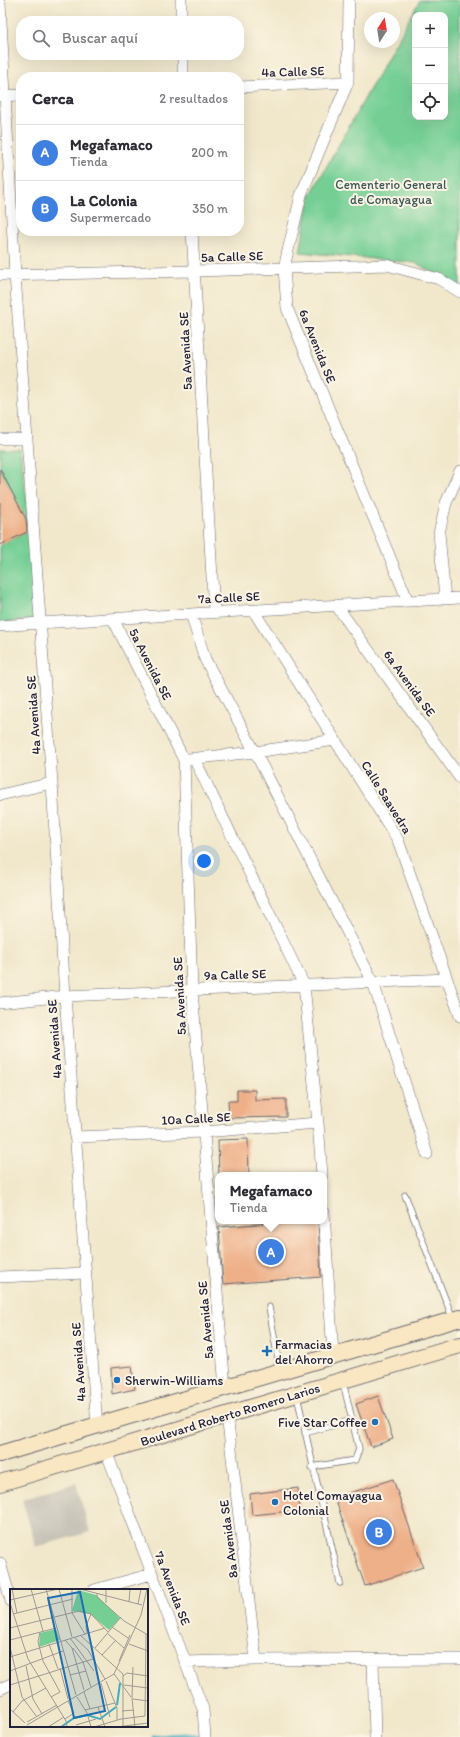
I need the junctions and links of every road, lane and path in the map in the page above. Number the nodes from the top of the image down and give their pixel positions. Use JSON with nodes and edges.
{"nodes":[{"id":1,"x":181,"y":0,"type":"edge"},
{"id":2,"x":349,"y":0,"type":"edge"},
{"id":3,"x":0,"y":3,"type":"edge"},
{"id":4,"x":181,"y":16,"type":"edge"},
{"id":5,"x":182,"y":60,"type":"edge"},
{"id":6,"x":183,"y":72,"type":"edge"},
{"id":7,"x":348,"y":82,"type":"junction"},
{"id":8,"x":244,"y":87,"type":"edge"},
{"id":9,"x":16,"y":95,"type":"edge"},
{"id":10,"x":3,"y":96,"type":"edge"},
{"id":11,"x":192,"y":236,"type":"edge"},
{"id":12,"x":284,"y":268,"type":"junction"},
{"id":13,"x":195,"y":271,"type":"junction"},
{"id":14,"x":0,"y":275,"type":"edge"},
{"id":15,"x":15,"y":275,"type":"junction"},
{"id":16,"x":460,"y":292,"type":"edge"},
{"id":17,"x":27,"y":439,"type":"junction"},
{"id":18,"x":0,"y":440,"type":"edge"},
{"id":19,"x":460,"y":471,"type":"edge"},
{"id":20,"x":460,"y":598,"type":"edge"},
{"id":21,"x":445,"y":599,"type":"junction"},
{"id":22,"x":408,"y":601,"type":"junction"},
{"id":23,"x":336,"y":605,"type":"junction"},
{"id":24,"x":253,"y":610,"type":"junction"},
{"id":25,"x":214,"y":612,"type":"junction"},
{"id":26,"x":191,"y":614,"type":"junction"},
{"id":27,"x":113,"y":620,"type":"junction"},
{"id":28,"x":40,"y":623,"type":"junction"},
{"id":29,"x":0,"y":626,"type":"edge"},
{"id":30,"x":334,"y":740,"type":"junction"},
{"id":31,"x":255,"y":752,"type":"junction"},
{"id":32,"x":189,"y":759,"type":"junction"},
{"id":33,"x":460,"y":778,"type":"edge"},
{"id":34,"x":52,"y":783,"type":"junction"},
{"id":35,"x":0,"y":795,"type":"edge"},
{"id":36,"x":447,"y":979,"type":"junction"},
{"id":37,"x":372,"y":982,"type":"junction"},
{"id":38,"x":304,"y":985,"type":"junction"},
{"id":39,"x":192,"y":990,"type":"junction"},
{"id":40,"x":65,"y":996,"type":"junction"},
{"id":41,"x":0,"y":1003,"type":"edge"},
{"id":42,"x":460,"y":1016,"type":"edge"},
{"id":43,"x":318,"y":1124,"type":"junction"},
{"id":44,"x":203,"y":1132,"type":"junction"},
{"id":45,"x":75,"y":1137,"type":"junction"},
{"id":46,"x":428,"y":1154,"type":"dead end"},
{"id":47,"x":322,"y":1172,"type":"edge"},
{"id":48,"x":405,"y":1195,"type":"dead end"},
{"id":49,"x":325,"y":1224,"type":"edge"},
{"id":50,"x":85,"y":1273,"type":"junction"},
{"id":51,"x":0,"y":1277,"type":"edge"},
{"id":52,"x":269,"y":1307,"type":"dead end"},
{"id":53,"x":456,"y":1319,"type":"edge"},
{"id":54,"x":460,"y":1345,"type":"edge"},
{"id":55,"x":334,"y":1355,"type":"junction"},
{"id":56,"x":280,"y":1371,"type":"junction"},
{"id":57,"x":343,"y":1380,"type":"junction"},
{"id":58,"x":225,"y":1388,"type":"junction"},
{"id":59,"x":297,"y":1394,"type":"junction"},
{"id":60,"x":227,"y":1415,"type":"junction"},
{"id":61,"x":352,"y":1420,"type":"junction"},
{"id":62,"x":97,"y":1426,"type":"junction"},
{"id":63,"x":305,"y":1433,"type":"junction"},
{"id":64,"x":106,"y":1451,"type":"junction"},
{"id":65,"x":0,"y":1454,"type":"edge"},
{"id":66,"x":312,"y":1467,"type":"junction"},
{"id":67,"x":0,"y":1483,"type":"edge"},
{"id":68,"x":0,"y":1563,"type":"edge"},
{"id":69,"x":152,"y":1574,"type":"junction"},
{"id":70,"x":340,"y":1583,"type":"dead end"},
{"id":71,"x":98,"y":1589,"type":"edge"},
{"id":72,"x":10,"y":1598,"type":"edge"},
{"id":73,"x":373,"y":1659,"type":"junction"},
{"id":74,"x":460,"y":1659,"type":"edge"},
{"id":75,"x":256,"y":1660,"type":"junction"},
{"id":76,"x":185,"y":1662,"type":"junction"},
{"id":77,"x":10,"y":1684,"type":"edge"},
{"id":78,"x":0,"y":1689,"type":"edge"},
{"id":79,"x":205,"y":1737,"type":"edge"},
{"id":80,"x":375,"y":1737,"type":"edge"}],
"edges":[{"from":1,"to":4,"type":"street"},
{"from":2,"to":7,"type":"street","name":"6a Avenida SE"},
{"from":3,"to":10,"type":"street","name":"4a Avenida SE"},
{"from":5,"to":6,"type":"street"},
{"from":7,"to":8,"type":"street","name":"4a Calle SE"},
{"from":7,"to":12,"type":"street","name":"6a Avenida SE"},
{"from":9,"to":10,"type":"street"},
{"from":10,"to":15,"type":"street","name":"4a Avenida SE"},
{"from":11,"to":13,"type":"street","name":"5a Avenida SE"},
{"from":12,"to":13,"type":"street","name":"5a Calle SE"},
{"from":12,"to":16,"type":"street","name":"5a Calle SE"},
{"from":12,"to":22,"type":"street","name":"6a Avenida SE"},
{"from":13,"to":15,"type":"street","name":"5a Calle SE"},
{"from":13,"to":25,"type":"street","name":"5a Avenida SE"},
{"from":14,"to":15,"type":"street","name":"5a Calle SE"},
{"from":15,"to":17,"type":"street","name":"4a Avenida SE"},
{"from":17,"to":18,"type":"street"},
{"from":17,"to":28,"type":"street","name":"4a Avenida SE"},
{"from":19,"to":21,"type":"street"},
{"from":20,"to":21,"type":"street","name":"7a Calle SE"},
{"from":21,"to":22,"type":"street","name":"7a Calle SE"},
{"from":22,"to":23,"type":"street","name":"7a Calle SE"},
{"from":23,"to":24,"type":"street","name":"7a Calle SE"},
{"from":23,"to":33,"type":"street","name":"6a Avenida SE"},
{"from":24,"to":25,"type":"street","name":"7a Calle SE"},
{"from":24,"to":30,"type":"street","name":"Calle Saavedra"},
{"from":25,"to":26,"type":"street","name":"7a Calle SE"},
{"from":26,"to":27,"type":"street","name":"7a Calle SE"},
{"from":26,"to":31,"type":"street"},
{"from":27,"to":28,"type":"street","name":"7a Calle SE"},
{"from":27,"to":32,"type":"street","name":"5a Avenida SE"},
{"from":28,"to":29,"type":"street","name":"7a Calle SE"},
{"from":28,"to":34,"type":"street","name":"4a Avenida SE"},
{"from":30,"to":31,"type":"street"},
{"from":30,"to":36,"type":"street","name":"Calle Saavedra"},
{"from":31,"to":32,"type":"street"},
{"from":31,"to":37,"type":"street"},
{"from":32,"to":38,"type":"street"},
{"from":32,"to":39,"type":"street","name":"5a Avenida SE"},
{"from":34,"to":35,"type":"street"},
{"from":34,"to":40,"type":"street","name":"4a Avenida SE"},
{"from":36,"to":37,"type":"street","name":"9a Calle SE"},
{"from":36,"to":42,"type":"street","name":"Calle Saavedra"},
{"from":37,"to":38,"type":"street","name":"9a Calle SE"},
{"from":37,"to":46,"type":"street"},
{"from":38,"to":39,"type":"street","name":"9a Calle SE"},
{"from":38,"to":43,"type":"street"},
{"from":39,"to":40,"type":"street","name":"9a Calle SE"},
{"from":39,"to":44,"type":"street","name":"5a Avenida SE"},
{"from":40,"to":41,"type":"street","name":"9a Calle SE"},
{"from":40,"to":45,"type":"street","name":"4a Avenida SE"},
{"from":43,"to":44,"type":"street","name":"10a Calle SE"},
{"from":43,"to":47,"type":"street"},
{"from":44,"to":45,"type":"street","name":"10a Calle SE"},
{"from":44,"to":58,"type":"street","name":"5a Avenida SE"},
{"from":45,"to":50,"type":"street","name":"4a Avenida SE"},
{"from":48,"to":53,"type":"lane"},
{"from":49,"to":55,"type":"street"},
{"from":50,"to":51,"type":"street"},
{"from":50,"to":62,"type":"street","name":"4a Avenida SE"},
{"from":52,"to":56,"type":"lane"},
{"from":53,"to":55,"type":"main road","name":"Boulevard Roberto Romero Larios"},
{"from":54,"to":57,"type":"main road","name":"Boulevard Roberto Romero Larios"},
{"from":55,"to":56,"type":"main road","name":"Boulevard Roberto Romero Larios"},
{"from":56,"to":58,"type":"main road","name":"Boulevard Roberto Romero Larios"},
{"from":57,"to":59,"type":"main road","name":"Boulevard Roberto Romero Larios"},
{"from":57,"to":61,"type":"lane"},
{"from":58,"to":62,"type":"main road","name":"Boulevard Roberto Romero Larios"},
{"from":59,"to":60,"type":"main road","name":"Boulevard Roberto Romero Larios"},
{"from":59,"to":63,"type":"lane"},
{"from":60,"to":64,"type":"main road","name":"Boulevard Roberto Romero Larios"},
{"from":60,"to":75,"type":"street","name":"8a Avenida SE"},
{"from":61,"to":63,"type":"lane"},
{"from":61,"to":66,"type":"lane"},
{"from":62,"to":65,"type":"main road","name":"Boulevard Roberto Romero Larios"},
{"from":63,"to":66,"type":"lane"},
{"from":64,"to":67,"type":"main road","name":"Boulevard Roberto Romero Larios"},
{"from":64,"to":69,"type":"street","name":"7a Avenida SE"},
{"from":66,"to":70,"type":"lane"},
{"from":68,"to":72,"type":"street"},
{"from":69,"to":71,"type":"street"},
{"from":69,"to":76,"type":"street","name":"7a Avenida SE"},
{"from":73,"to":74,"type":"street"},
{"from":73,"to":75,"type":"street"},
{"from":73,"to":80,"type":"street"},
{"from":75,"to":76,"type":"street"},
{"from":76,"to":79,"type":"street","name":"7a Avenida SE"},
{"from":77,"to":78,"type":"street"}]}
